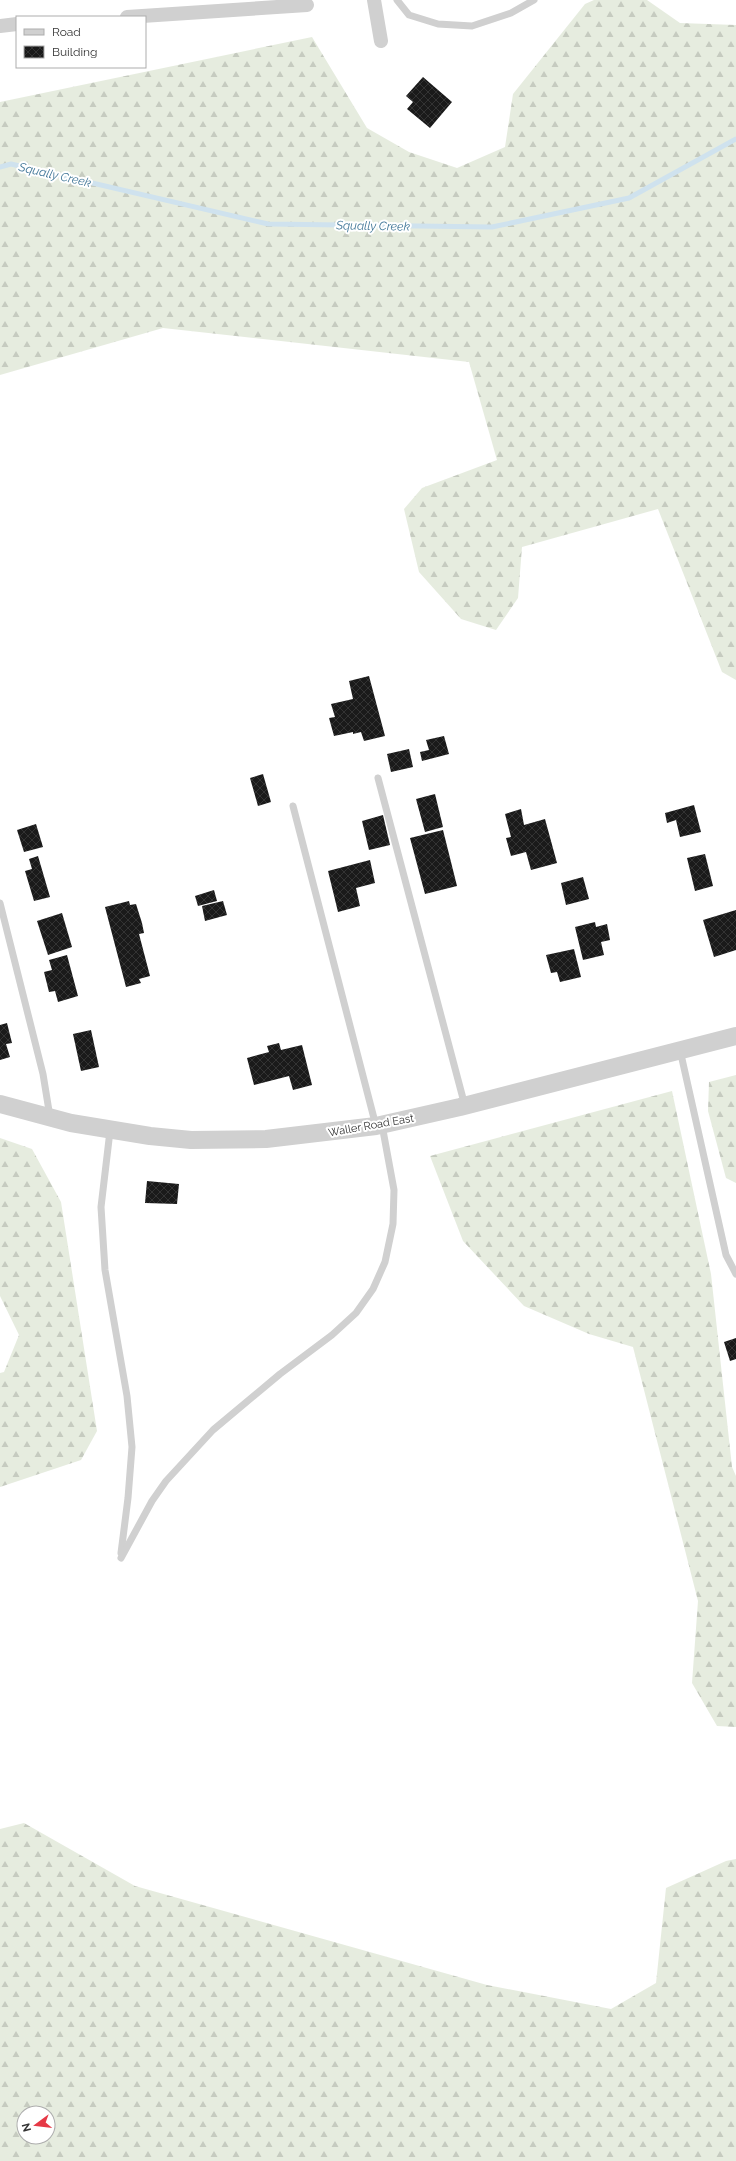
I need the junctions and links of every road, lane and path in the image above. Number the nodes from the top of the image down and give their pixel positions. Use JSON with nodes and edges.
{"nodes":[{"id":1,"x":374,"y":0,"type":"edge"},
{"id":2,"x":397,"y":0,"type":"edge"},
{"id":3,"x":534,"y":0,"type":"edge"},
{"id":4,"x":307,"y":5,"type":"dead end"},
{"id":5,"x":142,"y":16,"type":"edge"},
{"id":6,"x":16,"y":24,"type":"edge"},
{"id":7,"x":0,"y":26,"type":"edge"},
{"id":8,"x":381,"y":40,"type":"dead end"},
{"id":9,"x":378,"y":778,"type":"dead end"},
{"id":10,"x":293,"y":806,"type":"dead end"},
{"id":11,"x":0,"y":903,"type":"edge"},
{"id":12,"x":736,"y":1036,"type":"edge"},
{"id":13,"x":680,"y":1050,"type":"junction"},
{"id":14,"x":0,"y":1104,"type":"edge"},
{"id":15,"x":465,"y":1106,"type":"junction"},
{"id":16,"x":50,"y":1118,"type":"junction"},
{"id":17,"x":379,"y":1126,"type":"junction"},
{"id":18,"x":110,"y":1130,"type":"junction"},
{"id":19,"x":736,"y":1274,"type":"edge"}],
"edges":[{"from":1,"to":8,"type":"street"},
{"from":2,"to":3,"type":"lane"},
{"from":4,"to":5,"type":"street"},
{"from":6,"to":7,"type":"street"},
{"from":9,"to":15,"type":"lane"},
{"from":10,"to":17,"type":"lane"},
{"from":11,"to":16,"type":"lane"},
{"from":12,"to":13,"type":"street","name":"Waller Road East"},
{"from":13,"to":15,"type":"street","name":"Waller Road East"},
{"from":13,"to":19,"type":"lane"},
{"from":14,"to":16,"type":"street","name":"Waller Road East"},
{"from":15,"to":17,"type":"street","name":"Waller Road East"},
{"from":16,"to":18,"type":"street","name":"Waller Road East"},
{"from":17,"to":18,"type":"street","name":"Waller Road East"},
{"from":17,"to":18,"type":"lane"}]}
